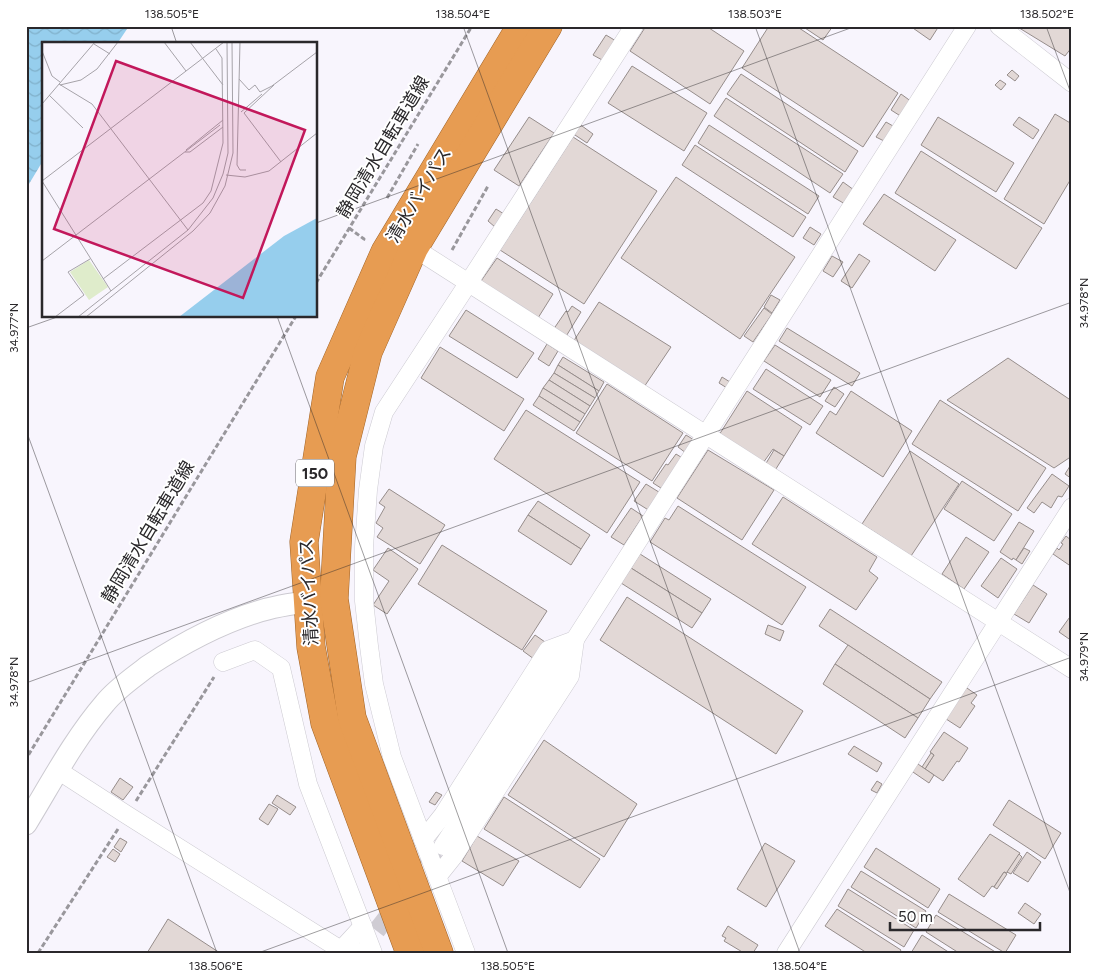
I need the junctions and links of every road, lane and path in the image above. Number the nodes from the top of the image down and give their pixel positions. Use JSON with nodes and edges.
{"nodes":[{"id":1,"x":472,"y":26,"type":"edge"},
{"id":2,"x":521,"y":26,"type":"edge"},
{"id":3,"x":548,"y":26,"type":"edge"},
{"id":4,"x":634,"y":26,"type":"edge"},
{"id":5,"x":967,"y":26,"type":"edge"},
{"id":6,"x":999,"y":26,"type":"edge"},
{"id":7,"x":1072,"y":83,"type":"edge"},
{"id":8,"x":418,"y":144,"type":"dead end"},
{"id":9,"x":488,"y":186,"type":"dead end"},
{"id":10,"x":384,"y":205,"type":"dead end"},
{"id":11,"x":414,"y":248,"type":"junction"},
{"id":12,"x":443,"y":266,"type":"junction"},
{"id":13,"x":318,"y":280,"type":"edge"},
{"id":14,"x":469,"y":282,"type":"junction"},
{"id":15,"x":295,"y":318,"type":"edge"},
{"id":16,"x":706,"y":436,"type":"junction"},
{"id":17,"x":1072,"y":507,"type":"edge"},
{"id":18,"x":321,"y":600,"type":"junction"},
{"id":19,"x":997,"y":622,"type":"junction"},
{"id":20,"x":575,"y":640,"type":"junction"},
{"id":21,"x":223,"y":662,"type":"dead end"},
{"id":22,"x":1072,"y":670,"type":"edge"},
{"id":23,"x":26,"y":762,"type":"edge"},
{"id":24,"x":59,"y":770,"type":"junction"},
{"id":25,"x":26,"y":824,"type":"edge"},
{"id":26,"x":423,"y":840,"type":"junction"},
{"id":27,"x":443,"y":846,"type":"tunnel mouth"},
{"id":28,"x":437,"y":877,"type":"junction"},
{"id":29,"x":363,"y":926,"type":"junction"},
{"id":30,"x":340,"y":951,"type":"edge"},
{"id":31,"x":373,"y":953,"type":"edge"},
{"id":32,"x":410,"y":953,"type":"edge"},
{"id":33,"x":439,"y":953,"type":"edge"},
{"id":34,"x":466,"y":953,"type":"edge"},
{"id":35,"x":786,"y":953,"type":"edge"}],
"edges":[{"from":1,"to":13,"type":"path","name":"静岡清水自転車道線"},
{"from":2,"to":18,"type":"highway","name":"清水バイパス","number":"150"},
{"from":3,"to":11,"type":"highway","name":"清水バイパス","number":"150"},
{"from":4,"to":14,"type":"street"},
{"from":5,"to":16,"type":"street"},
{"from":6,"to":7,"type":"street"},
{"from":8,"to":10,"type":"path"},
{"from":9,"to":12,"type":"path"},
{"from":11,"to":12,"type":"street"},
{"from":11,"to":18,"type":"highway","name":"清水バイパス","number":"150"},
{"from":12,"to":14,"type":"street"},
{"from":14,"to":16,"type":"street"},
{"from":14,"to":26,"type":"street"},
{"from":15,"to":23,"type":"path","name":"静岡清水自転車道線"},
{"from":16,"to":19,"type":"street"},
{"from":16,"to":20,"type":"street"},
{"from":17,"to":19,"type":"street"},
{"from":18,"to":24,"type":"street"},
{"from":18,"to":32,"type":"highway","name":"清水バイパス","number":"150"},
{"from":18,"to":33,"type":"highway","name":"清水バイパス","number":"150"},
{"from":19,"to":22,"type":"street"},
{"from":19,"to":35,"type":"street"},
{"from":20,"to":26,"type":"street"},
{"from":20,"to":27,"type":"street"},
{"from":20,"to":28,"type":"street"},
{"from":21,"to":29,"type":"street"},
{"from":24,"to":25,"type":"street"},
{"from":24,"to":30,"type":"street"},
{"from":26,"to":28,"type":"street"},
{"from":28,"to":34,"type":"street"},
{"from":29,"to":30,"type":"street"},
{"from":29,"to":31,"type":"street"}]}
